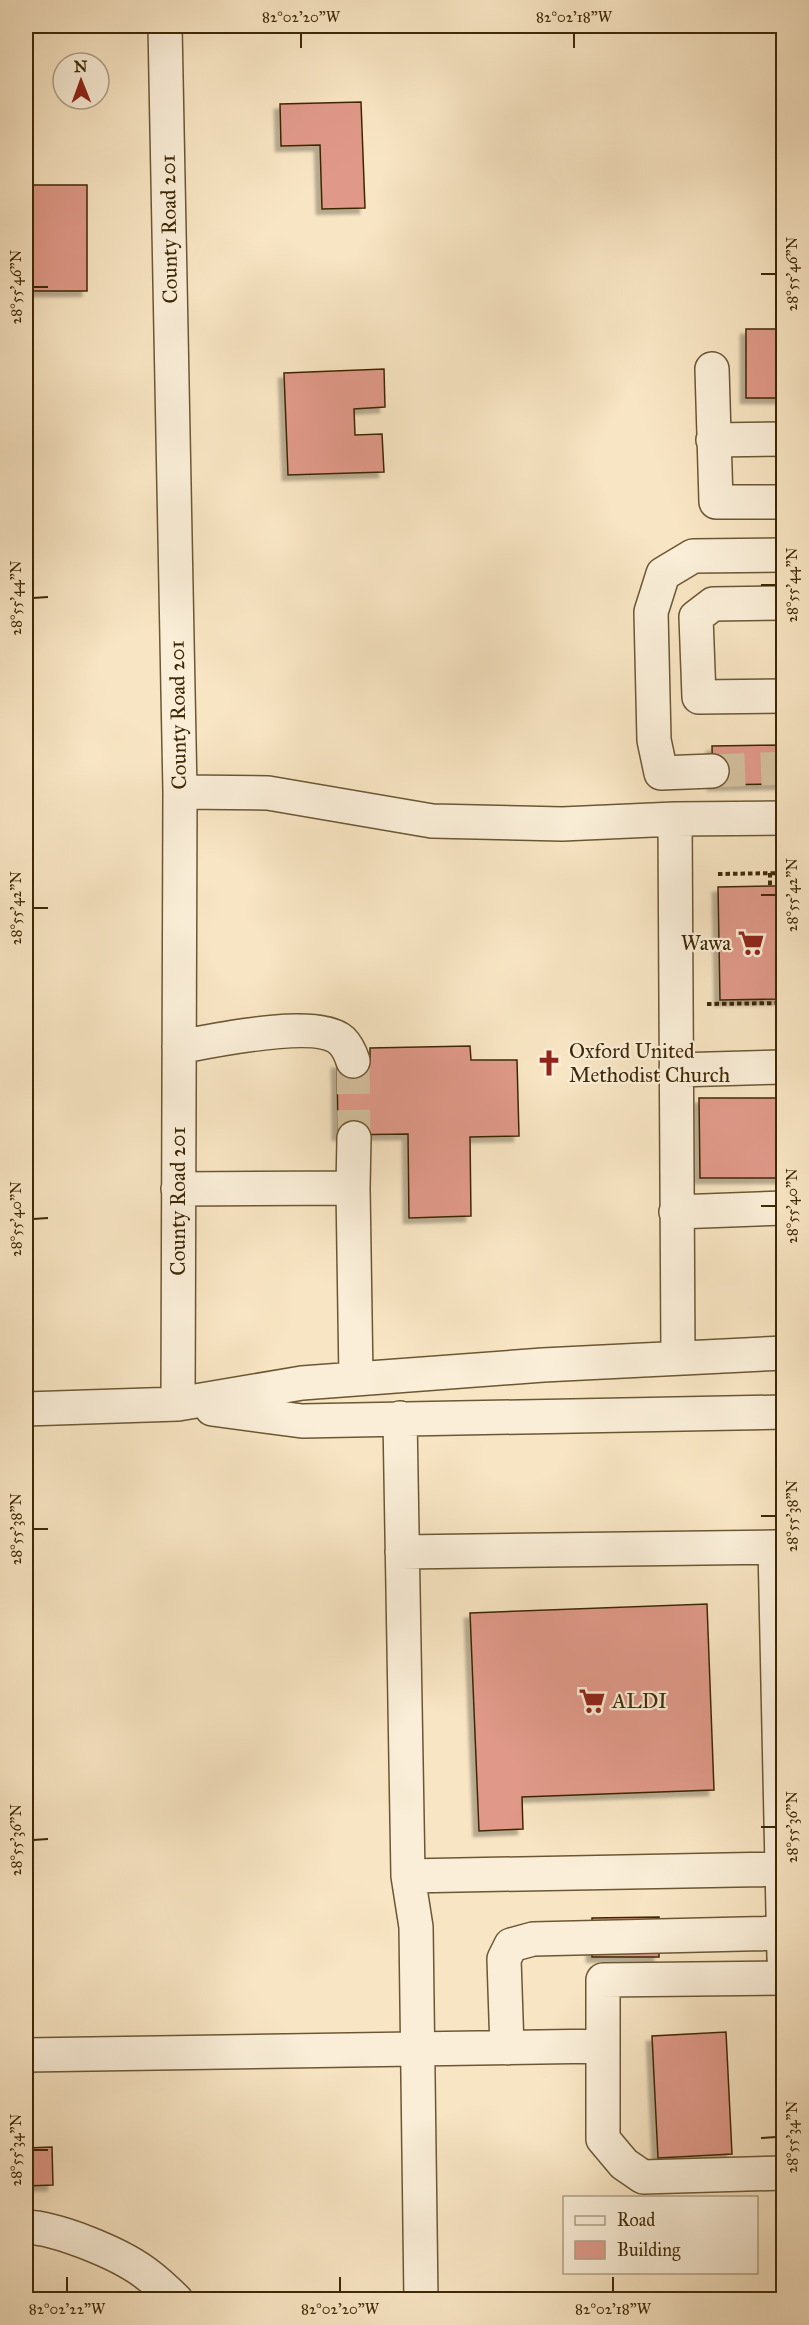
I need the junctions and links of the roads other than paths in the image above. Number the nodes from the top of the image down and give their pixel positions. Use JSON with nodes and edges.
{"nodes":[{"id":1,"x":165,"y":26,"type":"edge"},
{"id":2,"x":712,"y":369,"type":"dead end"},
{"id":3,"x":783,"y":439,"type":"edge"},
{"id":4,"x":713,"y":440,"type":"junction"},
{"id":5,"x":783,"y":502,"type":"edge"},
{"id":6,"x":783,"y":555,"type":"edge"},
{"id":7,"x":783,"y":603,"type":"edge"},
{"id":8,"x":783,"y":696,"type":"edge"},
{"id":9,"x":712,"y":771,"type":"tunnel mouth"},
{"id":10,"x":180,"y":792,"type":"junction"},
{"id":11,"x":783,"y":818,"type":"edge"},
{"id":12,"x":675,"y":819,"type":"junction"},
{"id":13,"x":179,"y":1047,"type":"junction"},
{"id":14,"x":353,"y":1061,"type":"tunnel mouth"},
{"id":15,"x":783,"y":1067,"type":"edge"},
{"id":16,"x":676,"y":1070,"type":"junction"},
{"id":17,"x":354,"y":1138,"type":"tunnel mouth"},
{"id":18,"x":353,"y":1188,"type":"junction"},
{"id":19,"x":178,"y":1189,"type":"junction"},
{"id":20,"x":783,"y":1208,"type":"edge"},
{"id":21,"x":676,"y":1212,"type":"junction"},
{"id":22,"x":783,"y":1353,"type":"edge"},
{"id":23,"x":678,"y":1358,"type":"junction"},
{"id":24,"x":356,"y":1379,"type":"junction"},
{"id":25,"x":178,"y":1404,"type":"junction"},
{"id":26,"x":26,"y":1409,"type":"edge"},
{"id":27,"x":783,"y":1412,"type":"edge"},
{"id":28,"x":400,"y":1418,"type":"junction"},
{"id":29,"x":402,"y":1552,"type":"junction"},
{"id":30,"x":783,"y":1869,"type":"edge"},
{"id":31,"x":408,"y":1876,"type":"junction"},
{"id":32,"x":783,"y":1933,"type":"edge"},
{"id":33,"x":783,"y":1958,"type":"edge"},
{"id":34,"x":783,"y":1978,"type":"edge"},
{"id":35,"x":603,"y":2046,"type":"junction"},
{"id":36,"x":507,"y":2048,"type":"junction"},
{"id":37,"x":418,"y":2049,"type":"junction"},
{"id":38,"x":26,"y":2055,"type":"edge"},
{"id":39,"x":783,"y":2173,"type":"edge"},
{"id":40,"x":26,"y":2228,"type":"edge"},
{"id":41,"x":176,"y":2300,"type":"edge"},
{"id":42,"x":421,"y":2300,"type":"edge"}],
"edges":[{"from":1,"to":10,"type":"street","name":"County Road 201"},
{"from":2,"to":4,"type":"street"},
{"from":3,"to":4,"type":"street"},
{"from":4,"to":5,"type":"street"},
{"from":6,"to":9,"type":"street"},
{"from":7,"to":8,"type":"street"},
{"from":10,"to":12,"type":"street"},
{"from":10,"to":13,"type":"street","name":"County Road 201"},
{"from":11,"to":12,"type":"street"},
{"from":12,"to":16,"type":"street"},
{"from":13,"to":14,"type":"street"},
{"from":13,"to":19,"type":"street","name":"County Road 201"},
{"from":15,"to":16,"type":"street"},
{"from":16,"to":21,"type":"street"},
{"from":17,"to":18,"type":"street"},
{"from":18,"to":19,"type":"street"},
{"from":18,"to":24,"type":"street"},
{"from":19,"to":25,"type":"street","name":"County Road 201"},
{"from":20,"to":21,"type":"street"},
{"from":21,"to":23,"type":"street"},
{"from":22,"to":23,"type":"street"},
{"from":23,"to":24,"type":"street"},
{"from":24,"to":25,"type":"street"},
{"from":25,"to":26,"type":"street"},
{"from":25,"to":28,"type":"street"},
{"from":27,"to":28,"type":"street"},
{"from":28,"to":29,"type":"street"},
{"from":29,"to":30,"type":"street"},
{"from":29,"to":31,"type":"street"},
{"from":30,"to":31,"type":"street"},
{"from":30,"to":32,"type":"street"},
{"from":31,"to":37,"type":"street"},
{"from":32,"to":33,"type":"street"},
{"from":32,"to":36,"type":"street"},
{"from":34,"to":35,"type":"street"},
{"from":35,"to":36,"type":"street"},
{"from":35,"to":39,"type":"street"},
{"from":36,"to":37,"type":"street"},
{"from":37,"to":38,"type":"street"},
{"from":37,"to":42,"type":"street"},
{"from":40,"to":41,"type":"street"}]}
